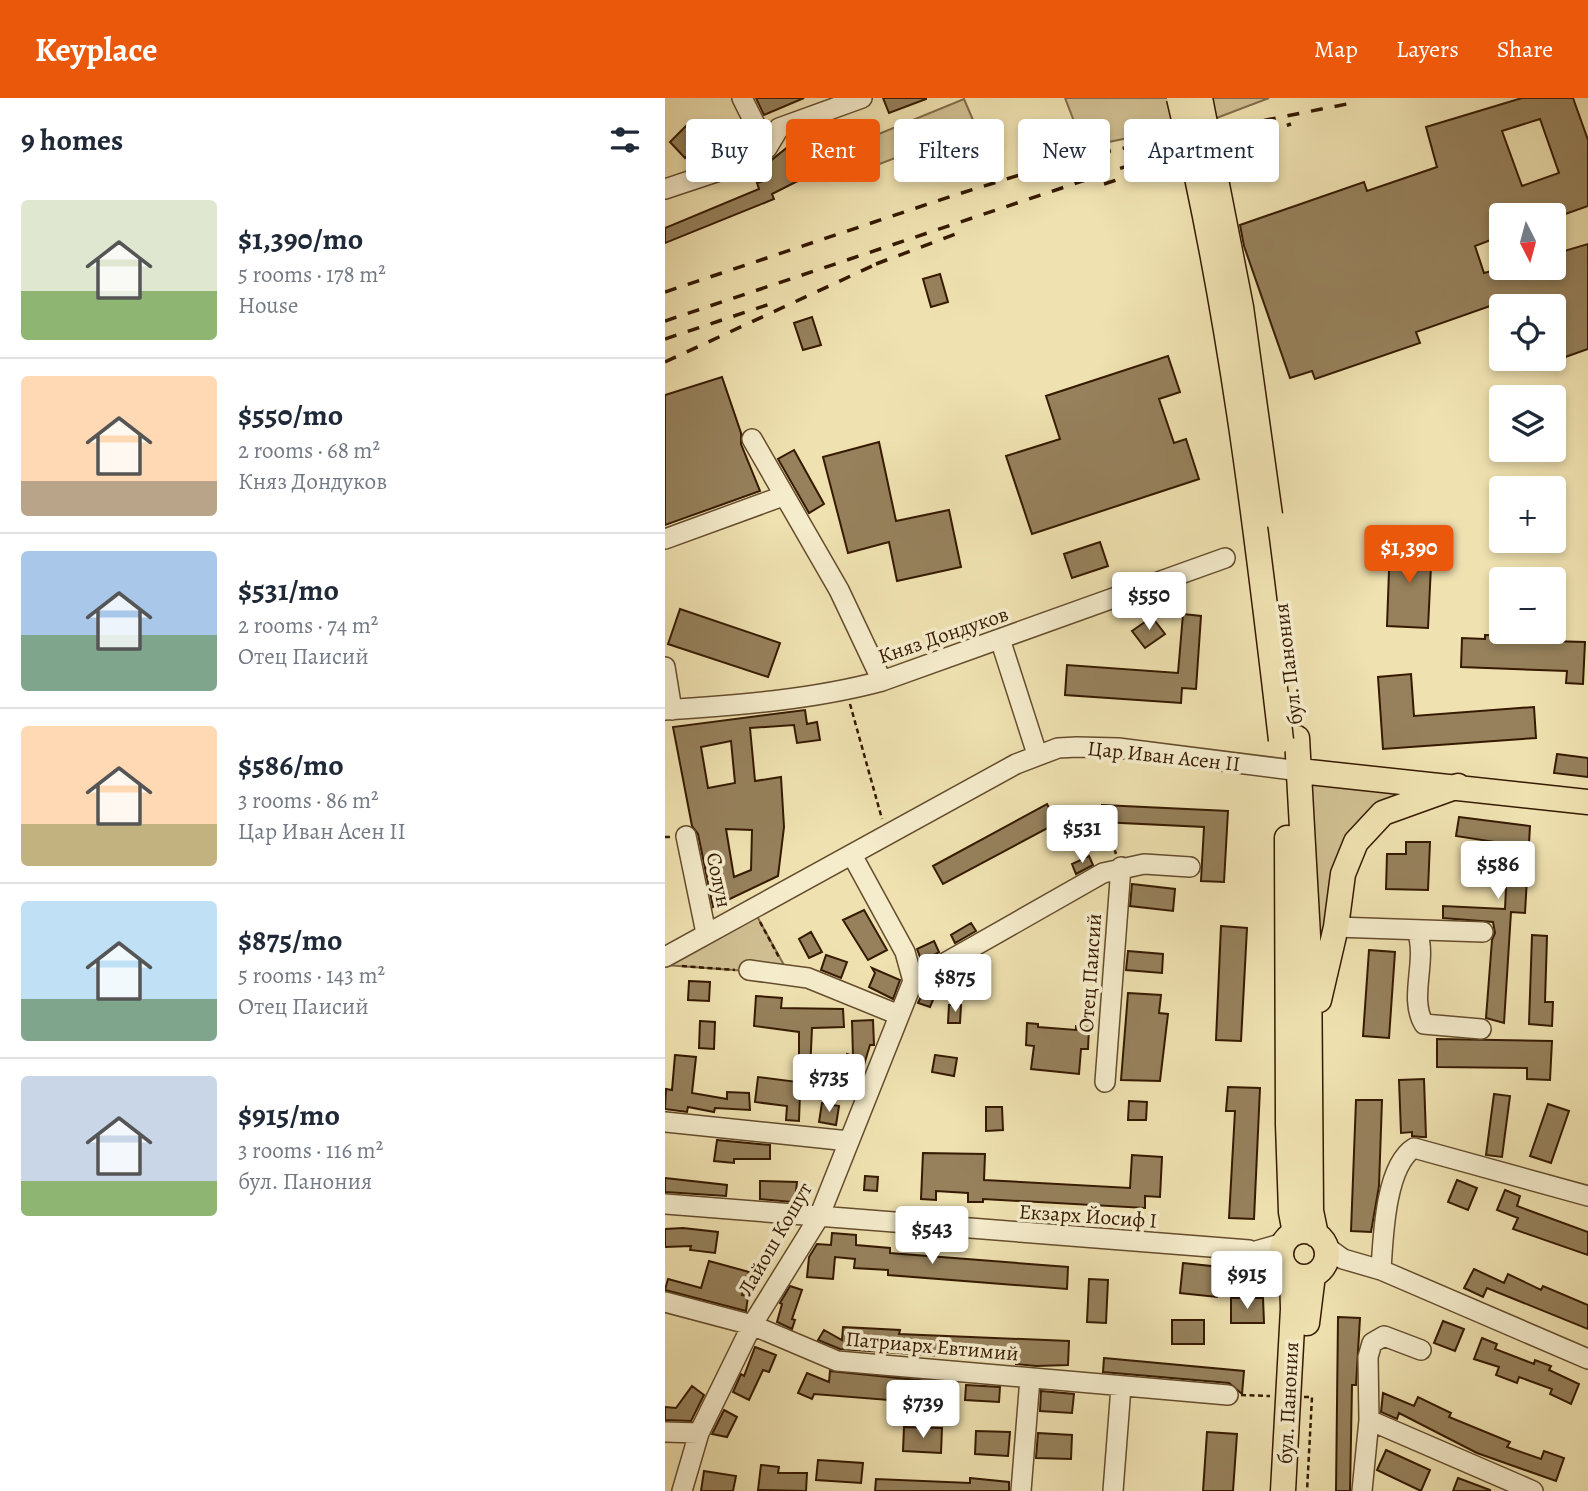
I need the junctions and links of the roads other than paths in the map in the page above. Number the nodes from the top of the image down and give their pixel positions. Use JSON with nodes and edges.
{"nodes":[{"id":1,"x":741,"y":98,"type":"edge"},
{"id":2,"x":862,"y":98,"type":"edge"},
{"id":3,"x":1179,"y":98,"type":"edge"},
{"id":4,"x":1200,"y":98,"type":"edge"},
{"id":5,"x":752,"y":119,"type":"edge"},
{"id":6,"x":772,"y":140,"type":"edge"},
{"id":7,"x":686,"y":182,"type":"edge"},
{"id":8,"x":665,"y":189,"type":"edge"},
{"id":9,"x":752,"y":439,"type":"dead end"},
{"id":10,"x":783,"y":496,"type":"junction"},
{"id":11,"x":665,"y":539,"type":"edge"},
{"id":12,"x":1225,"y":558,"type":"dead end"},
{"id":13,"x":1000,"y":639,"type":"junction"},
{"id":14,"x":665,"y":667,"type":"edge"},
{"id":15,"x":882,"y":681,"type":"junction"},
{"id":16,"x":669,"y":710,"type":"edge"},
{"id":17,"x":1289,"y":739,"type":"junction"},
{"id":18,"x":1037,"y":754,"type":"junction"},
{"id":19,"x":1292,"y":770,"type":"junction"},
{"id":20,"x":1458,"y":786,"type":"junction"},
{"id":21,"x":1588,"y":802,"type":"edge"},
{"id":22,"x":686,"y":836,"type":"dead end"},
{"id":23,"x":852,"y":855,"type":"junction"},
{"id":24,"x":1121,"y":867,"type":"junction"},
{"id":25,"x":1190,"y":867,"type":"dead end"},
{"id":26,"x":1336,"y":927,"type":"junction"},
{"id":27,"x":1417,"y":931,"type":"junction"},
{"id":28,"x":1483,"y":932,"type":"dead end"},
{"id":29,"x":706,"y":933,"type":"junction"},
{"id":30,"x":671,"y":961,"type":"edge"},
{"id":31,"x":749,"y":970,"type":"road end"},
{"id":32,"x":912,"y":974,"type":"junction"},
{"id":33,"x":899,"y":1015,"type":"junction"},
{"id":34,"x":1481,"y":1028,"type":"dead end"},
{"id":35,"x":1310,"y":1037,"type":"junction"},
{"id":36,"x":1105,"y":1082,"type":"dead end"},
{"id":37,"x":665,"y":1122,"type":"edge"},
{"id":38,"x":849,"y":1141,"type":"junction"},
{"id":39,"x":1588,"y":1196,"type":"edge"},
{"id":40,"x":665,"y":1204,"type":"edge"},
{"id":41,"x":819,"y":1217,"type":"junction"},
{"id":42,"x":1308,"y":1255,"type":"junction"},
{"id":43,"x":1381,"y":1270,"type":"junction"},
{"id":44,"x":665,"y":1302,"type":"edge"},
{"id":45,"x":752,"y":1325,"type":"junction"},
{"id":46,"x":1421,"y":1350,"type":"dead end"},
{"id":47,"x":1588,"y":1359,"type":"edge"},
{"id":48,"x":1030,"y":1378,"type":"junction"},
{"id":49,"x":1121,"y":1387,"type":"junction"},
{"id":50,"x":1228,"y":1395,"type":"dead end"},
{"id":51,"x":1369,"y":1420,"type":"junction"},
{"id":52,"x":665,"y":1432,"type":"edge"},
{"id":53,"x":699,"y":1433,"type":"junction"},
{"id":54,"x":682,"y":1491,"type":"edge"},
{"id":55,"x":1021,"y":1491,"type":"edge"},
{"id":56,"x":1113,"y":1491,"type":"edge"},
{"id":57,"x":1283,"y":1491,"type":"edge"},
{"id":58,"x":1297,"y":1491,"type":"edge"},
{"id":59,"x":1362,"y":1491,"type":"edge"},
{"id":60,"x":1533,"y":1491,"type":"edge"}],
"edges":[{"from":1,"to":5,"type":"street"},
{"from":2,"to":6,"type":"street"},
{"from":3,"to":17,"type":"main road","name":"бул. Панония","bridge":true},
{"from":4,"to":17,"type":"main road","name":"бул. Панония","bridge":true},
{"from":7,"to":8,"type":"street"},
{"from":9,"to":10,"type":"street"},
{"from":10,"to":11,"type":"street"},
{"from":10,"to":15,"type":"street"},
{"from":12,"to":13,"type":"street","name":"Княз Дондуков"},
{"from":13,"to":15,"type":"street","name":"Княз Дондуков"},
{"from":13,"to":18,"type":"street"},
{"from":14,"to":16,"type":"street"},
{"from":15,"to":16,"type":"street","name":"Княз Дондуков"},
{"from":17,"to":19,"type":"main road","name":"бул. Панония"},
{"from":18,"to":19,"type":"street","name":"Цар Иван Асен II"},
{"from":18,"to":23,"type":"street","name":"Цар Иван Асен II"},
{"from":19,"to":20,"type":"main road","name":"Цар Иван Асен II"},
{"from":19,"to":35,"type":"main road","name":"бул. Панония"},
{"from":19,"to":42,"type":"main road","name":"бул. Панония"},
{"from":20,"to":21,"type":"main road","name":"Цар Иван Асен II"},
{"from":20,"to":26,"type":"main road"},
{"from":22,"to":29,"type":"street","name":"Солун"},
{"from":23,"to":29,"type":"street","name":"Цар Иван Асен II"},
{"from":23,"to":32,"type":"street"},
{"from":24,"to":25,"type":"street","name":"Отец Паисий"},
{"from":24,"to":32,"type":"street","name":"Отец Паисий"},
{"from":24,"to":36,"type":"street","name":"Отец Паисий"},
{"from":26,"to":27,"type":"street"},
{"from":26,"to":35,"type":"main road"},
{"from":27,"to":28,"type":"street"},
{"from":27,"to":34,"type":"street"},
{"from":29,"to":30,"type":"street","name":"Цар Иван Асен II"},
{"from":31,"to":33,"type":"street"},
{"from":32,"to":33,"type":"street","name":"Лайош Кошут"},
{"from":33,"to":38,"type":"street","name":"Лайош Кошут"},
{"from":35,"to":42,"type":"main road","name":"бул. Панония"},
{"from":37,"to":38,"type":"street"},
{"from":38,"to":41,"type":"street","name":"Лайош Кошут"},
{"from":39,"to":43,"type":"street"},
{"from":40,"to":41,"type":"street","name":"Екзарх Йосиф I"},
{"from":41,"to":42,"type":"street","name":"Екзарх Йосиф I"},
{"from":41,"to":45,"type":"street","name":"Лайош Кошут"},
{"from":42,"to":43,"type":"street"},
{"from":42,"to":57,"type":"main road","name":"бул. Панония"},
{"from":42,"to":58,"type":"main road","name":"бул. Панония"},
{"from":43,"to":47,"type":"street"},
{"from":44,"to":45,"type":"street","name":"Патриарх Евтимий"},
{"from":45,"to":48,"type":"street","name":"Патриарх Евтимий"},
{"from":45,"to":53,"type":"street","name":"Лайош Кошут"},
{"from":46,"to":51,"type":"street"},
{"from":48,"to":49,"type":"street","name":"Патриарх Евтимий"},
{"from":48,"to":55,"type":"street"},
{"from":49,"to":50,"type":"street","name":"Патриарх Евтимий"},
{"from":49,"to":56,"type":"street"},
{"from":51,"to":59,"type":"street"},
{"from":51,"to":60,"type":"street"},
{"from":52,"to":53,"type":"street"},
{"from":53,"to":54,"type":"street","name":"Лайош Кошут"}]}
